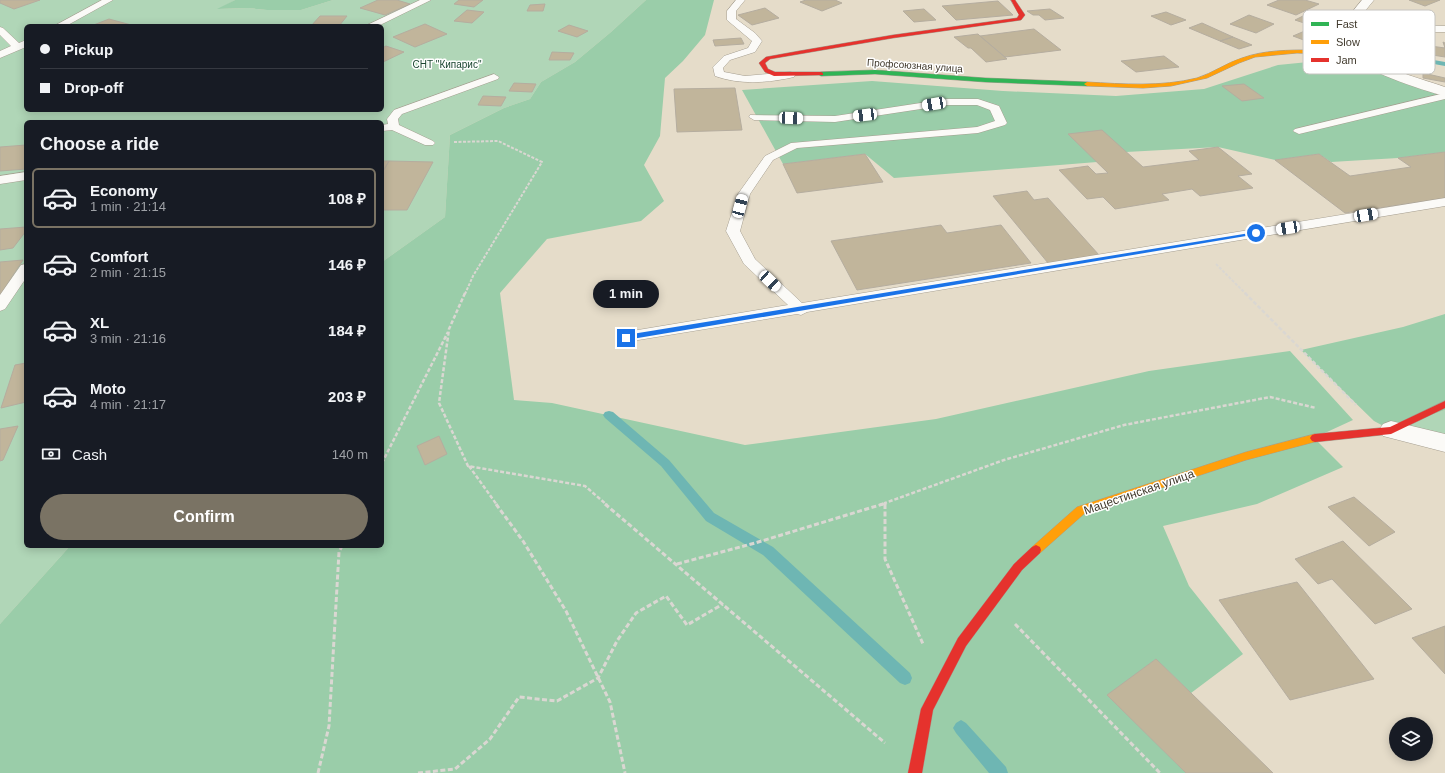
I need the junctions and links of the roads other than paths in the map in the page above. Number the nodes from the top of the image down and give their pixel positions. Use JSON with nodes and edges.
{"nodes":[{"id":1,"x":109,"y":0,"type":"edge"},
{"id":2,"x":427,"y":0,"type":"edge"},
{"id":3,"x":741,"y":0,"type":"edge"},
{"id":4,"x":1013,"y":0,"type":"edge"},
{"id":5,"x":1368,"y":0,"type":"edge"},
{"id":6,"x":1360,"y":10,"type":"edge"},
{"id":7,"x":63,"y":24,"type":"edge"},
{"id":8,"x":374,"y":24,"type":"edge"},
{"id":9,"x":1435,"y":29,"type":"edge"},
{"id":10,"x":1445,"y":29,"type":"edge"},
{"id":11,"x":0,"y":30,"type":"edge"},
{"id":12,"x":22,"y":45,"type":"edge"},
{"id":13,"x":1303,"y":52,"type":"edge"},
{"id":14,"x":0,"y":55,"type":"edge"},
{"id":15,"x":1397,"y":74,"type":"edge"},
{"id":16,"x":790,"y":75,"type":"junction"},
{"id":17,"x":494,"y":78,"type":"dead end"},
{"id":18,"x":1445,"y":92,"type":"edge"},
{"id":19,"x":1445,"y":96,"type":"edge"},
{"id":20,"x":754,"y":117,"type":"dead end"},
{"id":21,"x":394,"y":127,"type":"junction"},
{"id":22,"x":384,"y":128,"type":"edge"},
{"id":23,"x":1299,"y":131,"type":"dead end"},
{"id":24,"x":429,"y":143,"type":"road end"},
{"id":25,"x":24,"y":176,"type":"edge"},
{"id":26,"x":0,"y":180,"type":"edge"},
{"id":27,"x":1445,"y":202,"type":"edge"},
{"id":28,"x":24,"y":271,"type":"edge"},
{"id":29,"x":0,"y":306,"type":"edge"},
{"id":30,"x":801,"y":310,"type":"junction"},
{"id":31,"x":626,"y":338,"type":"dead end"},
{"id":32,"x":1445,"y":404,"type":"edge"},
{"id":33,"x":1390,"y":430,"type":"junction"},
{"id":34,"x":1445,"y":443,"type":"edge"},
{"id":35,"x":915,"y":773,"type":"edge"}],
"edges":[{"from":1,"to":7,"type":"lane"},
{"from":2,"to":8,"type":"lane"},
{"from":3,"to":16,"type":"lane"},
{"from":4,"to":16,"type":"street","name":"Профсоюзная улица"},
{"from":5,"to":6,"type":"street"},
{"from":9,"to":10,"type":"lane"},
{"from":11,"to":12,"type":"lane"},
{"from":12,"to":14,"type":"lane"},
{"from":13,"to":16,"type":"street","name":"Профсоюзная улица"},
{"from":15,"to":18,"type":"street"},
{"from":17,"to":21,"type":"lane"},
{"from":19,"to":23,"type":"lane"},
{"from":20,"to":30,"type":"lane"},
{"from":21,"to":22,"type":"lane"},
{"from":21,"to":24,"type":"lane"},
{"from":25,"to":26,"type":"lane"},
{"from":27,"to":30,"type":"lane"},
{"from":28,"to":29,"type":"lane"},
{"from":30,"to":31,"type":"lane"},
{"from":32,"to":33,"type":"street","name":"Мацестинская улица"},
{"from":33,"to":34,"type":"street","name":"Мацестинская улица"},
{"from":33,"to":35,"type":"street","name":"Мацестинская улица"}]}
